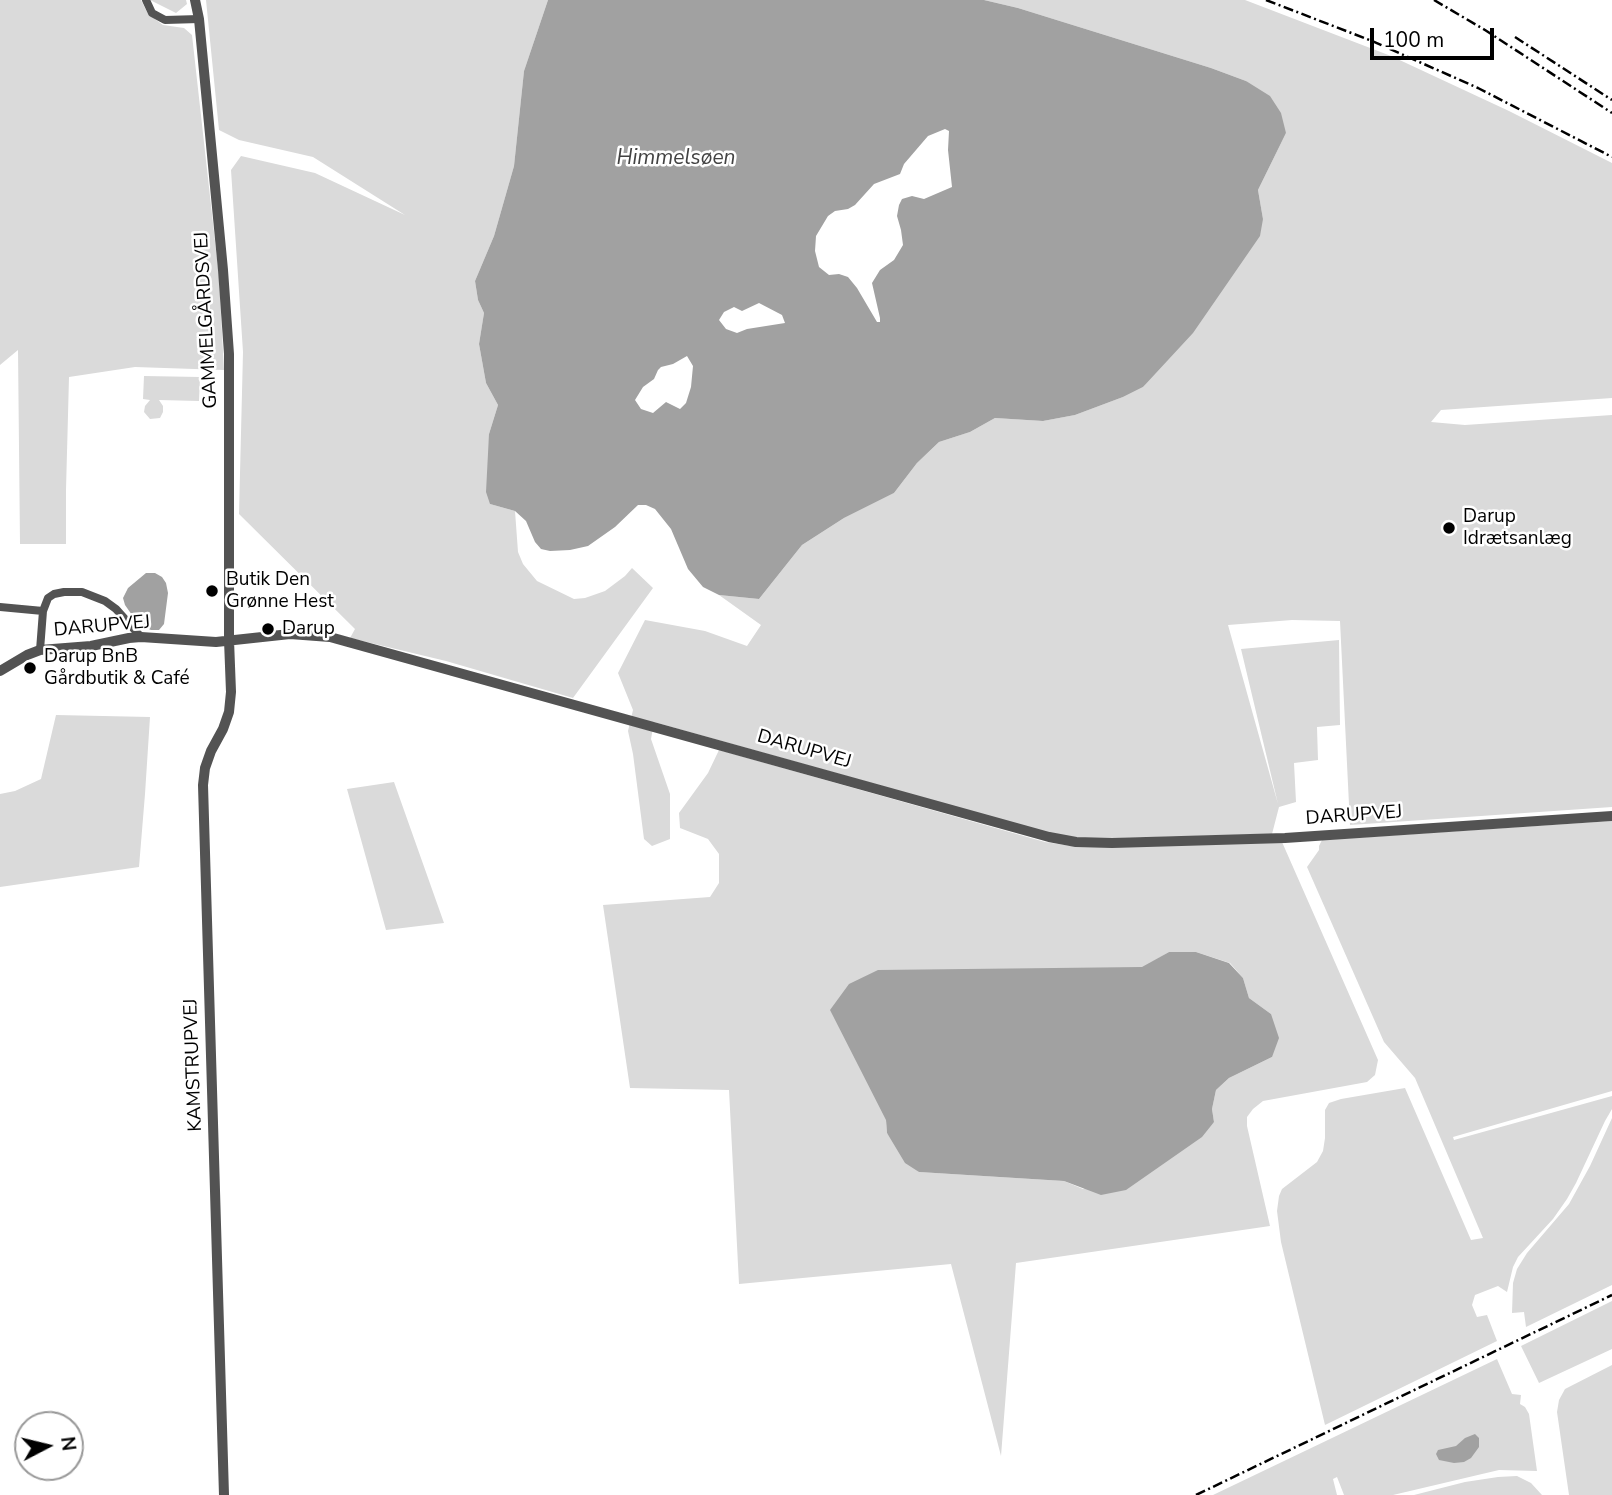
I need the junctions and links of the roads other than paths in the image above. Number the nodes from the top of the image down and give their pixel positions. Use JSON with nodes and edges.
{"nodes":[{"id":1,"x":146,"y":0,"type":"edge"},
{"id":2,"x":195,"y":0,"type":"edge"},
{"id":3,"x":199,"y":19,"type":"junction"},
{"id":4,"x":0,"y":607,"type":"edge"},
{"id":5,"x":43,"y":611,"type":"junction"},
{"id":6,"x":141,"y":637,"type":"junction"},
{"id":7,"x":229,"y":640,"type":"junction"},
{"id":8,"x":40,"y":650,"type":"junction"},
{"id":9,"x":0,"y":671,"type":"edge"},
{"id":10,"x":1612,"y":816,"type":"edge"},
{"id":11,"x":224,"y":1495,"type":"edge"}],
"edges":[{"from":1,"to":3,"type":"street"},
{"from":2,"to":3,"type":"street","name":"GAMMELGÅRDSVEJ"},
{"from":3,"to":7,"type":"street","name":"GAMMELGÅRDSVEJ"},
{"from":4,"to":5,"type":"street"},
{"from":5,"to":6,"type":"street"},
{"from":5,"to":8,"type":"street"},
{"from":6,"to":7,"type":"street","name":"DARUPVEJ"},
{"from":6,"to":8,"type":"street","name":"DARUPVEJ"},
{"from":7,"to":10,"type":"street","name":"DARUPVEJ"},
{"from":7,"to":11,"type":"street","name":"KAMSTRUPVEJ"},
{"from":8,"to":9,"type":"street","name":"DARUPVEJ"}]}
